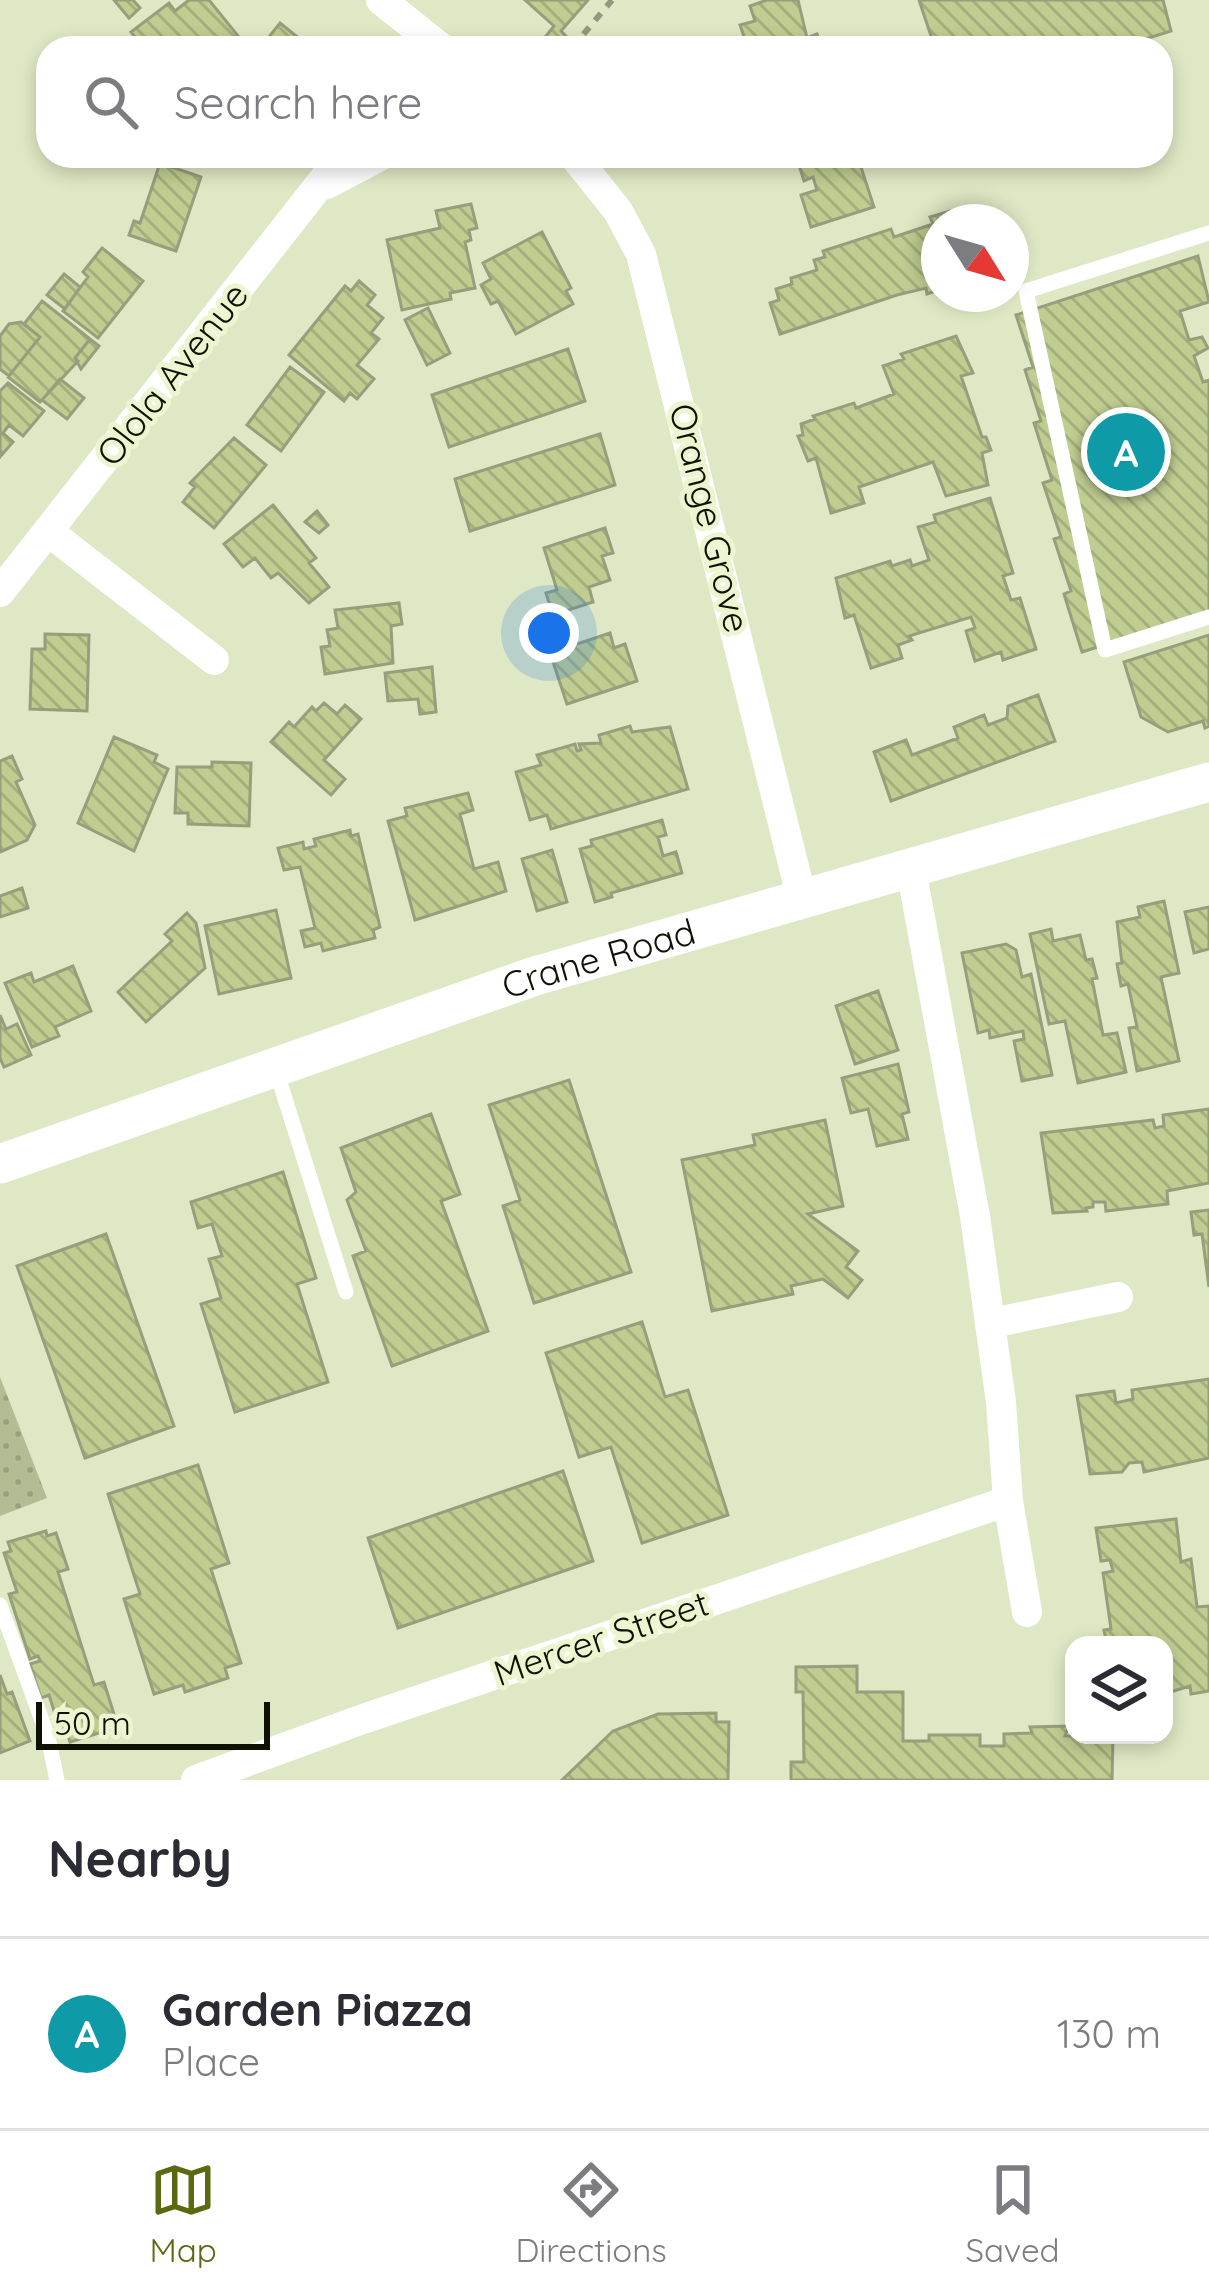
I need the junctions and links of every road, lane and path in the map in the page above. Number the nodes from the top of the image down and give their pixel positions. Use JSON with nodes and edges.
{"nodes":[{"id":1,"x":381,"y":0,"type":"edge"},
{"id":2,"x":613,"y":0,"type":"edge"},
{"id":3,"x":422,"y":36,"type":"edge"},
{"id":4,"x":582,"y":36,"type":"edge"},
{"id":5,"x":333,"y":168,"type":"edge"},
{"id":6,"x":358,"y":168,"type":"edge"},
{"id":7,"x":584,"y":168,"type":"edge"},
{"id":8,"x":314,"y":192,"type":"junction"},
{"id":9,"x":1209,"y":233,"type":"edge"},
{"id":10,"x":49,"y":532,"type":"junction"},
{"id":11,"x":0,"y":592,"type":"edge"},
{"id":12,"x":1209,"y":617,"type":"edge"},
{"id":13,"x":214,"y":660,"type":"dead end"},
{"id":14,"x":1209,"y":782,"type":"edge"},
{"id":15,"x":911,"y":869,"type":"junction"},
{"id":16,"x":802,"y":899,"type":"junction"},
{"id":17,"x":274,"y":1067,"type":"junction"},
{"id":18,"x":0,"y":1164,"type":"edge"},
{"id":19,"x":346,"y":1292,"type":"dead end"},
{"id":20,"x":1118,"y":1298,"type":"dead end"},
{"id":21,"x":992,"y":1323,"type":"junction"},
{"id":22,"x":1008,"y":1501,"type":"junction"},
{"id":23,"x":0,"y":1605,"type":"edge"},
{"id":24,"x":1027,"y":1612,"type":"dead end"},
{"id":25,"x":57,"y":1780,"type":"edge"},
{"id":26,"x":196,"y":1780,"type":"edge"}],
"edges":[{"from":1,"to":3,"type":"street"},
{"from":2,"to":4,"type":"path"},
{"from":5,"to":8,"type":"street","name":"Olola Avenue"},
{"from":6,"to":8,"type":"street"},
{"from":7,"to":16,"type":"street","name":"Orange Grove"},
{"from":8,"to":10,"type":"street","name":"Olola Avenue"},
{"from":9,"to":12,"type":"lane"},
{"from":10,"to":11,"type":"street","name":"Olola Avenue"},
{"from":10,"to":13,"type":"street"},
{"from":14,"to":15,"type":"street","name":"Crane Road"},
{"from":15,"to":16,"type":"street","name":"Crane Road"},
{"from":15,"to":21,"type":"street"},
{"from":16,"to":17,"type":"street","name":"Crane Road"},
{"from":17,"to":18,"type":"street","name":"Crane Road"},
{"from":17,"to":19,"type":"lane"},
{"from":20,"to":21,"type":"street"},
{"from":21,"to":22,"type":"street"},
{"from":22,"to":24,"type":"street"},
{"from":22,"to":26,"type":"street","name":"Mercer Street"},
{"from":23,"to":25,"type":"lane"}]}
